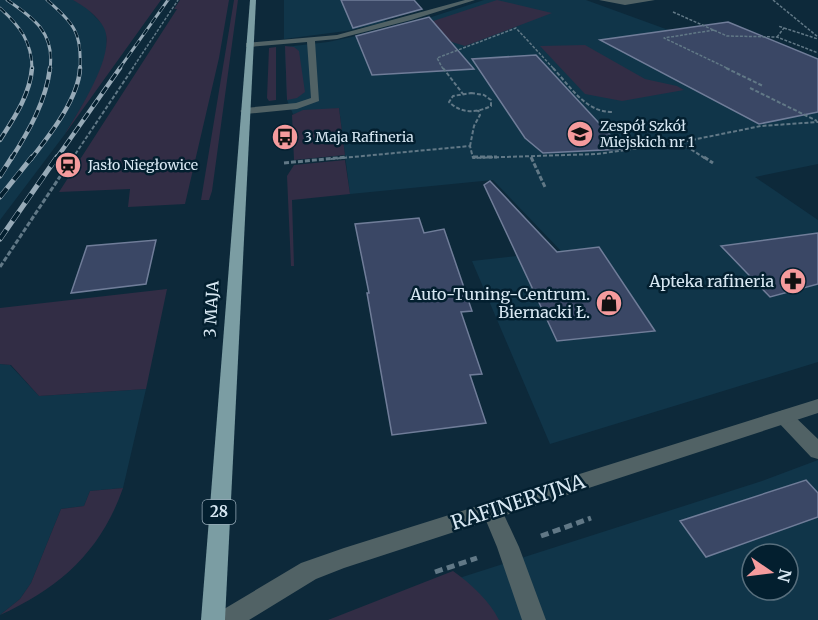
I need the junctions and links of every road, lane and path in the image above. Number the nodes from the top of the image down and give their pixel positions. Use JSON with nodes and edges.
{"nodes":[{"id":1,"x":178,"y":0,"type":"edge"},
{"id":2,"x":253,"y":0,"type":"edge"},
{"id":3,"x":472,"y":0,"type":"edge"},
{"id":4,"x":602,"y":0,"type":"edge"},
{"id":5,"x":652,"y":0,"type":"edge"},
{"id":6,"x":772,"y":0,"type":"edge"},
{"id":7,"x":646,"y":1,"type":"edge"},
{"id":8,"x":778,"y":26,"type":"dead end"},
{"id":9,"x":784,"y":28,"type":"junction"},
{"id":10,"x":806,"y":28,"type":"junction"},
{"id":11,"x":715,"y":30,"type":"junction"},
{"id":12,"x":793,"y":30,"type":"junction"},
{"id":13,"x":755,"y":36,"type":"dead end"},
{"id":14,"x":777,"y":37,"type":"junction"},
{"id":15,"x":761,"y":38,"type":"junction"},
{"id":16,"x":818,"y":38,"type":"edge"},
{"id":17,"x":311,"y":41,"type":"junction"},
{"id":18,"x":249,"y":45,"type":"junction"},
{"id":19,"x":818,"y":53,"type":"edge"},
{"id":20,"x":763,"y":86,"type":"dead end"},
{"id":21,"x":750,"y":88,"type":"dead end"},
{"id":22,"x":463,"y":94,"type":"junction"},
{"id":23,"x":478,"y":110,"type":"junction"},
{"id":24,"x":245,"y":111,"type":"junction"},
{"id":25,"x":612,"y":112,"type":"dead end"},
{"id":26,"x":818,"y":121,"type":"edge"},
{"id":27,"x":681,"y":142,"type":"junction"},
{"id":28,"x":470,"y":146,"type":"junction"},
{"id":29,"x":531,"y":157,"type":"junction"},
{"id":30,"x":284,"y":163,"type":"dead end"},
{"id":31,"x":713,"y":163,"type":"dead end"},
{"id":32,"x":545,"y":187,"type":"dead end"},
{"id":33,"x":0,"y":267,"type":"edge"},
{"id":34,"x":818,"y":406,"type":"edge"},
{"id":35,"x":784,"y":417,"type":"junction"},
{"id":36,"x":818,"y":451,"type":"edge"},
{"id":37,"x":492,"y":511,"type":"junction"},
{"id":38,"x":213,"y":620,"type":"edge"},
{"id":39,"x":227,"y":620,"type":"edge"},
{"id":40,"x":534,"y":620,"type":"edge"}],
"edges":[{"from":1,"to":33,"type":"path"},
{"from":2,"to":18,"type":"main road","name":"3 MAJA","number":"28"},
{"from":3,"to":17,"type":"street"},
{"from":4,"to":7,"type":"street"},
{"from":5,"to":7,"type":"street"},
{"from":6,"to":10,"type":"path"},
{"from":7,"to":11,"type":"path"},
{"from":8,"to":9,"type":"path"},
{"from":9,"to":12,"type":"path"},
{"from":9,"to":14,"type":"path"},
{"from":10,"to":12,"type":"path"},
{"from":10,"to":16,"type":"path"},
{"from":11,"to":15,"type":"path"},
{"from":11,"to":20,"type":"path"},
{"from":12,"to":16,"type":"path"},
{"from":13,"to":15,"type":"path"},
{"from":14,"to":15,"type":"path"},
{"from":14,"to":19,"type":"path"},
{"from":17,"to":18,"type":"street"},
{"from":17,"to":24,"type":"street"},
{"from":18,"to":24,"type":"main road","name":"3 MAJA","number":"28"},
{"from":21,"to":26,"type":"path"},
{"from":22,"to":23,"type":"path"},
{"from":22,"to":23,"type":"path"},
{"from":22,"to":25,"type":"path"},
{"from":23,"to":28,"type":"path"},
{"from":24,"to":38,"type":"main road","name":"3 MAJA","number":"28"},
{"from":26,"to":27,"type":"path"},
{"from":27,"to":29,"type":"path"},
{"from":27,"to":31,"type":"path"},
{"from":28,"to":29,"type":"path"},
{"from":28,"to":30,"type":"path"},
{"from":29,"to":32,"type":"path"},
{"from":34,"to":35,"type":"street","name":"RAFINERYJNA"},
{"from":35,"to":36,"type":"street"},
{"from":35,"to":37,"type":"street","name":"RAFINERYJNA"},
{"from":37,"to":39,"type":"street","name":"RAFINERYJNA"},
{"from":37,"to":40,"type":"street"}]}
